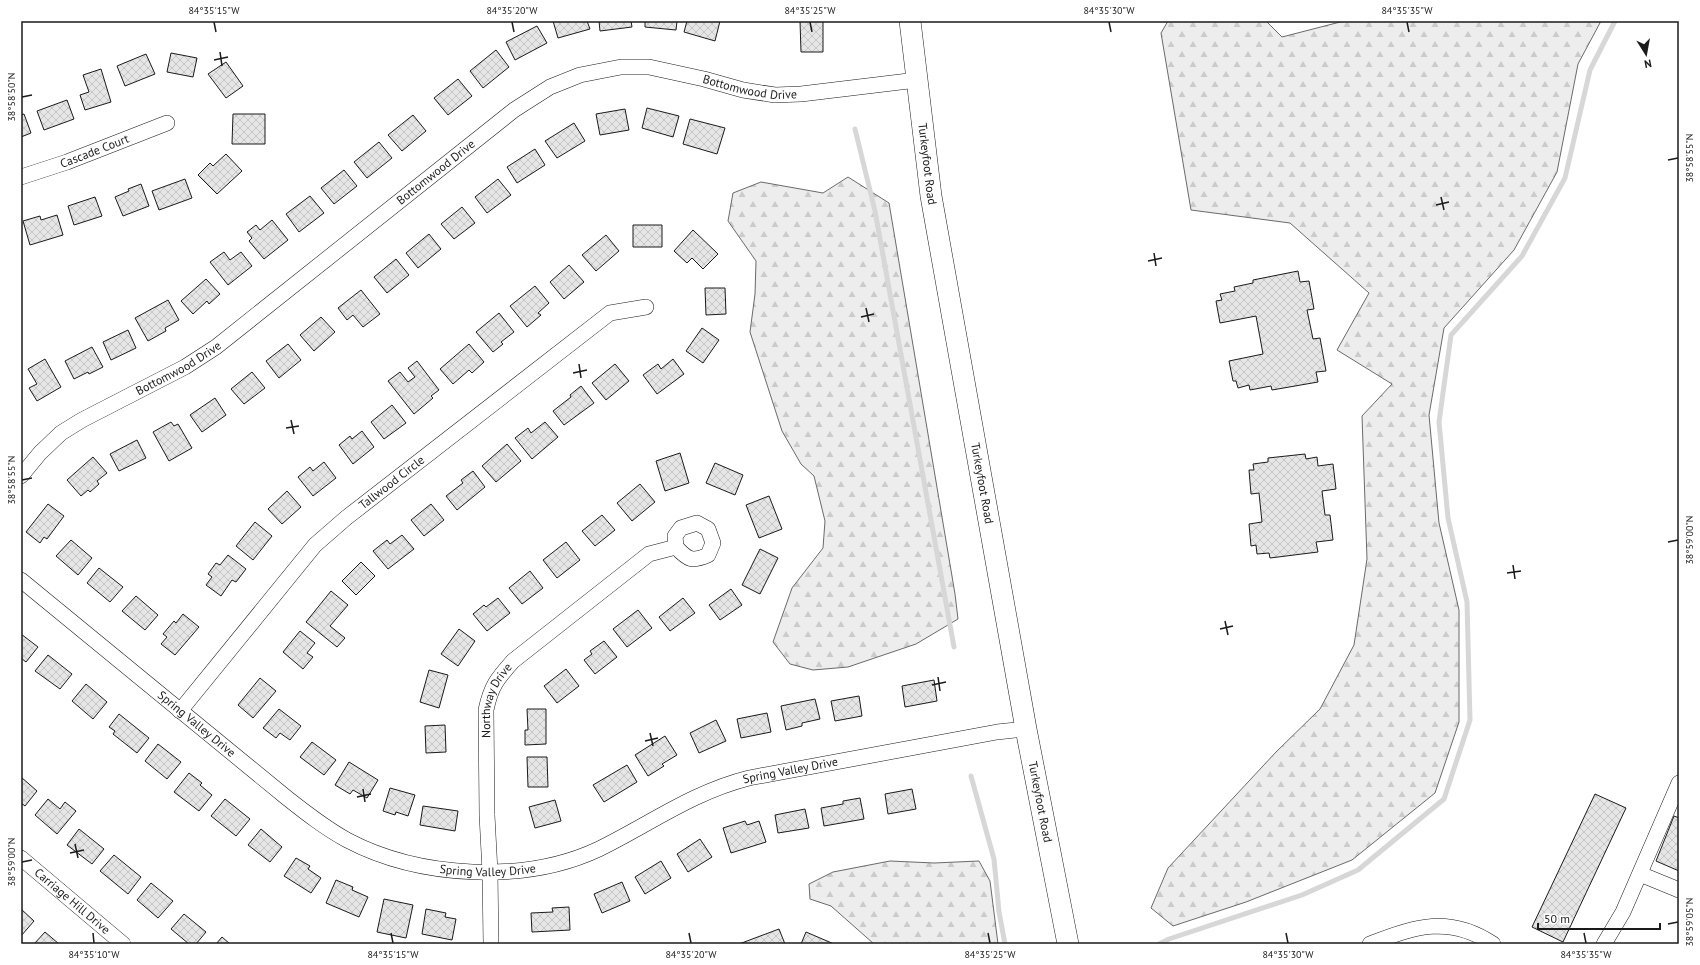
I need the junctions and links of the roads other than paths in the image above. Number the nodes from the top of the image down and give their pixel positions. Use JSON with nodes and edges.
{"nodes":[{"id":1,"x":910,"y":21,"type":"edge"},
{"id":2,"x":917,"y":80,"type":"junction"},
{"id":3,"x":167,"y":123,"type":"dead end"},
{"id":4,"x":21,"y":177,"type":"edge"},
{"id":5,"x":646,"y":307,"type":"dead end"},
{"id":6,"x":21,"y":476,"type":"edge"},
{"id":7,"x":676,"y":547,"type":"dead end"},
{"id":8,"x":21,"y":580,"type":"edge"},
{"id":9,"x":180,"y":711,"type":"junction"},
{"id":10,"x":1026,"y":729,"type":"junction"},
{"id":11,"x":1679,"y":783,"type":"edge"},
{"id":12,"x":21,"y":858,"type":"edge"},
{"id":13,"x":490,"y":872,"type":"junction"},
{"id":14,"x":1640,"y":874,"type":"junction"},
{"id":15,"x":1679,"y":890,"type":"edge"},
{"id":16,"x":123,"y":944,"type":"edge"},
{"id":17,"x":491,"y":944,"type":"edge"},
{"id":18,"x":1068,"y":944,"type":"edge"},
{"id":19,"x":1370,"y":944,"type":"edge"},
{"id":20,"x":1493,"y":944,"type":"edge"},
{"id":21,"x":1604,"y":944,"type":"edge"}],
"edges":[{"from":1,"to":2,"type":"main road","name":"Turkeyfoot Road"},
{"from":2,"to":6,"type":"street","name":"Bottomwood Drive"},
{"from":2,"to":10,"type":"main road","name":"Turkeyfoot Road"},
{"from":3,"to":4,"type":"street","name":"Cascade Court"},
{"from":5,"to":9,"type":"street","name":"Tallwood Circle"},
{"from":7,"to":13,"type":"street","name":"Northway Drive"},
{"from":8,"to":9,"type":"street","name":"Spring Valley Drive"},
{"from":9,"to":13,"type":"street","name":"Spring Valley Drive"},
{"from":10,"to":13,"type":"street","name":"Spring Valley Drive"},
{"from":10,"to":18,"type":"main road","name":"Turkeyfoot Road"},
{"from":11,"to":14,"type":"street"},
{"from":12,"to":16,"type":"street","name":"Carriage Hill Drive"},
{"from":13,"to":17,"type":"street","name":"Northway Drive"},
{"from":14,"to":15,"type":"street"},
{"from":14,"to":21,"type":"street"},
{"from":19,"to":20,"type":"street"}]}
